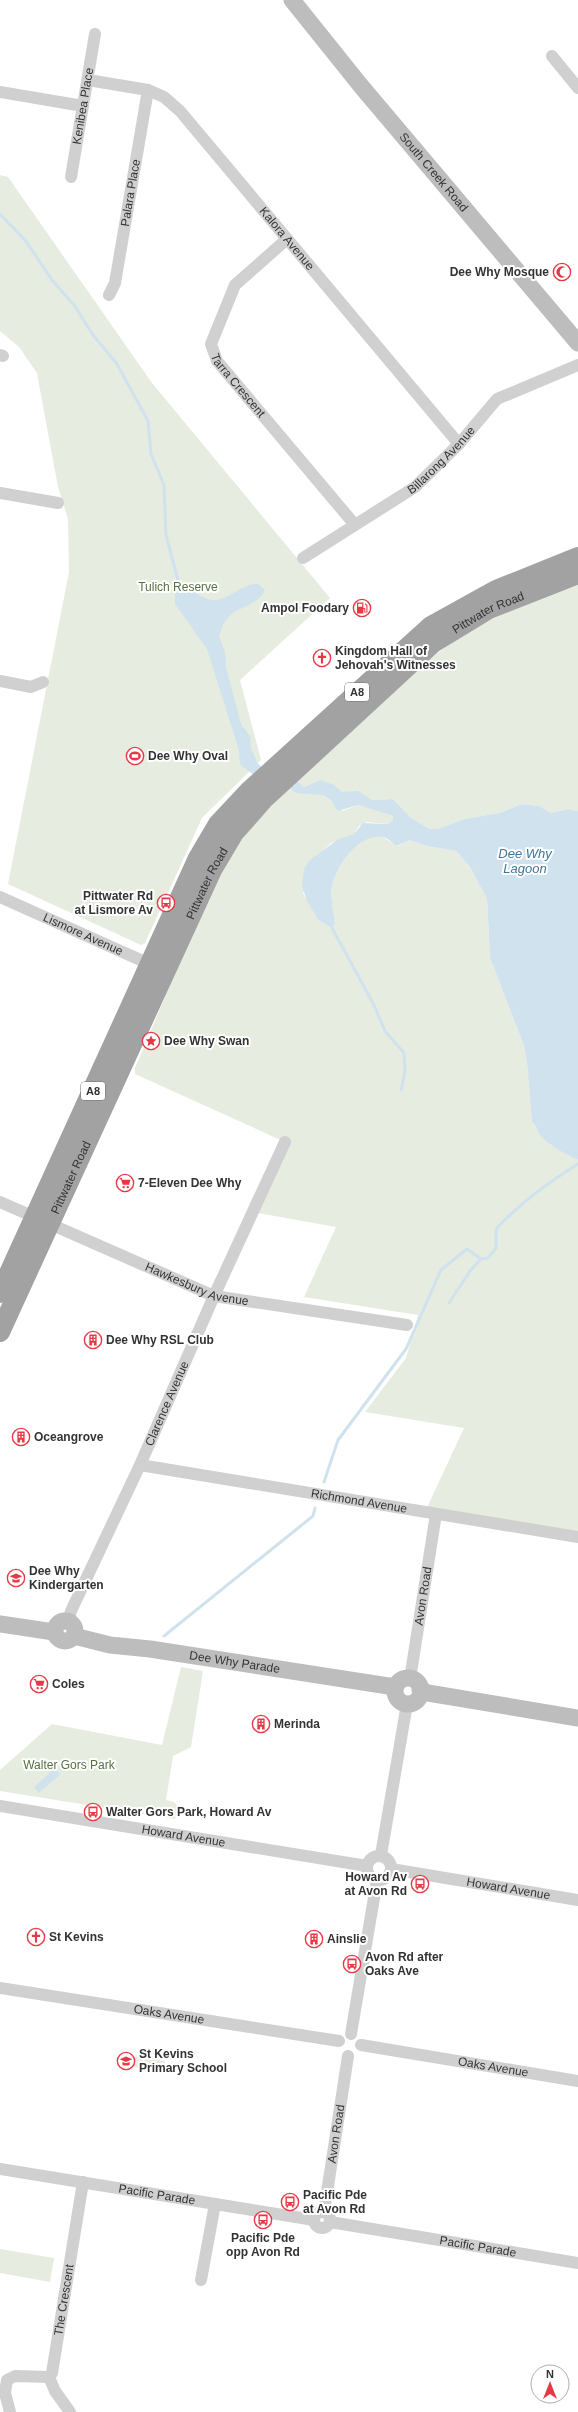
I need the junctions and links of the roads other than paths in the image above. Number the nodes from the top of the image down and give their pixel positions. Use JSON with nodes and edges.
{"nodes":[{"id":1,"x":292,"y":0,"type":"edge"},
{"id":2,"x":95,"y":34,"type":"dead end"},
{"id":3,"x":552,"y":56,"type":"dead end"},
{"id":4,"x":88,"y":80,"type":"junction"},
{"id":5,"x":578,"y":88,"type":"edge"},
{"id":6,"x":148,"y":90,"type":"junction"},
{"id":7,"x":0,"y":92,"type":"edge"},
{"id":8,"x":83,"y":106,"type":"junction"},
{"id":9,"x":71,"y":177,"type":"dead end"},
{"id":10,"x":287,"y":239,"type":"junction"},
{"id":11,"x":109,"y":295,"type":"dead end"},
{"id":12,"x":578,"y":343,"type":"edge"},
{"id":13,"x":578,"y":365,"type":"edge"},
{"id":14,"x":459,"y":444,"type":"junction"},
{"id":15,"x":0,"y":493,"type":"edge"},
{"id":16,"x":58,"y":503,"type":"dead end"},
{"id":17,"x":355,"y":525,"type":"junction"},
{"id":18,"x":578,"y":557,"type":"edge"},
{"id":19,"x":303,"y":558,"type":"dead end"},
{"id":20,"x":578,"y":574,"type":"edge"},
{"id":21,"x":0,"y":681,"type":"edge"},
{"id":22,"x":43,"y":682,"type":"dead end"},
{"id":23,"x":281,"y":772,"type":"junction"},
{"id":24,"x":0,"y":897,"type":"edge"},
{"id":25,"x":158,"y":968,"type":"junction"},
{"id":26,"x":285,"y":1142,"type":"dead end"},
{"id":27,"x":0,"y":1202,"type":"edge"},
{"id":28,"x":43,"y":1220,"type":"junction"},
{"id":29,"x":0,"y":1293,"type":"edge"},
{"id":30,"x":214,"y":1296,"type":"junction"},
{"id":31,"x":407,"y":1325,"type":"dead end"},
{"id":32,"x":0,"y":1332,"type":"edge"},
{"id":33,"x":140,"y":1465,"type":"junction"},
{"id":34,"x":436,"y":1514,"type":"junction"},
{"id":35,"x":578,"y":1537,"type":"edge"},
{"id":36,"x":0,"y":1624,"type":"edge"},
{"id":37,"x":71,"y":1629,"type":"junction"},
{"id":38,"x":415,"y":1684,"type":"junction"},
{"id":39,"x":395,"y":1688,"type":"junction"},
{"id":40,"x":407,"y":1704,"type":"junction"},
{"id":41,"x":578,"y":1718,"type":"edge"},
{"id":42,"x":0,"y":1806,"type":"edge"},
{"id":43,"x":381,"y":1856,"type":"junction"},
{"id":44,"x":367,"y":1866,"type":"junction"},
{"id":45,"x":391,"y":1869,"type":"junction"},
{"id":46,"x":377,"y":1880,"type":"junction"},
{"id":47,"x":578,"y":1900,"type":"edge"},
{"id":48,"x":0,"y":1988,"type":"edge"},
{"id":49,"x":351,"y":2034,"type":"junction"},
{"id":50,"x":339,"y":2041,"type":"junction"},
{"id":51,"x":361,"y":2045,"type":"junction"},
{"id":52,"x":348,"y":2056,"type":"junction"},
{"id":53,"x":578,"y":2081,"type":"edge"},
{"id":54,"x":0,"y":2169,"type":"edge"},
{"id":55,"x":83,"y":2182,"type":"junction"},
{"id":56,"x":215,"y":2204,"type":"junction"},
{"id":57,"x":327,"y":2217,"type":"junction"},
{"id":58,"x":578,"y":2263,"type":"edge"},
{"id":59,"x":201,"y":2280,"type":"dead end"},
{"id":60,"x":49,"y":2377,"type":"junction"},
{"id":61,"x":10,"y":2412,"type":"edge"},
{"id":62,"x":70,"y":2412,"type":"edge"}],
"edges":[{"from":1,"to":12,"type":"main road","name":"South Creek Road"},
{"from":2,"to":4,"type":"street","name":"Kenibea Place"},
{"from":3,"to":5,"type":"street"},
{"from":4,"to":6,"type":"street","name":"Kalora Avenue"},
{"from":4,"to":8,"type":"street","name":"Kenibea Place"},
{"from":6,"to":10,"type":"street","name":"Kalora Avenue"},
{"from":6,"to":11,"type":"street","name":"Palara Place"},
{"from":7,"to":8,"type":"street"},
{"from":8,"to":9,"type":"street","name":"Kenibea Place"},
{"from":10,"to":14,"type":"street","name":"Kalora Avenue"},
{"from":10,"to":17,"type":"street","name":"Tarra Crescent"},
{"from":13,"to":14,"type":"street","name":"Billarong Avenue"},
{"from":14,"to":17,"type":"street","name":"Billarong Avenue"},
{"from":15,"to":16,"type":"street"},
{"from":17,"to":19,"type":"street","name":"Billarong Avenue"},
{"from":18,"to":23,"type":"highway","name":"Pittwater Road","number":"A8"},
{"from":20,"to":23,"type":"highway","name":"Pittwater Road","number":"A8"},
{"from":21,"to":22,"type":"street"},
{"from":23,"to":25,"type":"highway","name":"Pittwater Road","number":"A8"},
{"from":24,"to":25,"type":"street","name":"Lismore Avenue"},
{"from":25,"to":28,"type":"highway","name":"Pittwater Road","number":"A8"},
{"from":26,"to":30,"type":"street","name":"Clarence Avenue"},
{"from":27,"to":28,"type":"street","name":"Hawkesbury Avenue"},
{"from":28,"to":29,"type":"highway","name":"Pittwater Road","number":"A8"},
{"from":28,"to":30,"type":"street","name":"Hawkesbury Avenue"},
{"from":28,"to":32,"type":"highway","name":"Pittwater Road","number":"A8"},
{"from":30,"to":31,"type":"street","name":"Hawkesbury Avenue"},
{"from":30,"to":33,"type":"street","name":"Clarence Avenue"},
{"from":33,"to":34,"type":"street","name":"Richmond Avenue"},
{"from":33,"to":37,"type":"street","name":"Clarence Avenue"},
{"from":34,"to":35,"type":"street","name":"Richmond Avenue"},
{"from":34,"to":38,"type":"street","name":"Avon Road"},
{"from":36,"to":37,"type":"main road"},
{"from":37,"to":39,"type":"main road","name":"Dee Why Parade"},
{"from":38,"to":39,"type":"main road"},
{"from":38,"to":40,"type":"main road"},
{"from":38,"to":41,"type":"main road"},
{"from":39,"to":40,"type":"main road"},
{"from":40,"to":43,"type":"street"},
{"from":42,"to":44,"type":"street","name":"Howard Avenue"},
{"from":43,"to":44,"type":"street"},
{"from":43,"to":45,"type":"street"},
{"from":44,"to":46,"type":"street"},
{"from":45,"to":46,"type":"street"},
{"from":45,"to":47,"type":"street","name":"Howard Avenue"},
{"from":46,"to":49,"type":"street"},
{"from":48,"to":50,"type":"street","name":"Oaks Avenue"},
{"from":49,"to":50,"type":"street"},
{"from":49,"to":51,"type":"street"},
{"from":50,"to":52,"type":"street"},
{"from":51,"to":52,"type":"street"},
{"from":51,"to":53,"type":"street","name":"Oaks Avenue"},
{"from":52,"to":57,"type":"street","name":"Avon Road"},
{"from":54,"to":55,"type":"street","name":"Pacific Parade"},
{"from":55,"to":56,"type":"street","name":"Pacific Parade"},
{"from":55,"to":60,"type":"street","name":"The Crescent"},
{"from":56,"to":57,"type":"street","name":"Pacific Parade"},
{"from":56,"to":59,"type":"street"},
{"from":57,"to":58,"type":"street","name":"Pacific Parade"},
{"from":60,"to":61,"type":"street"},
{"from":60,"to":62,"type":"street"}]}
